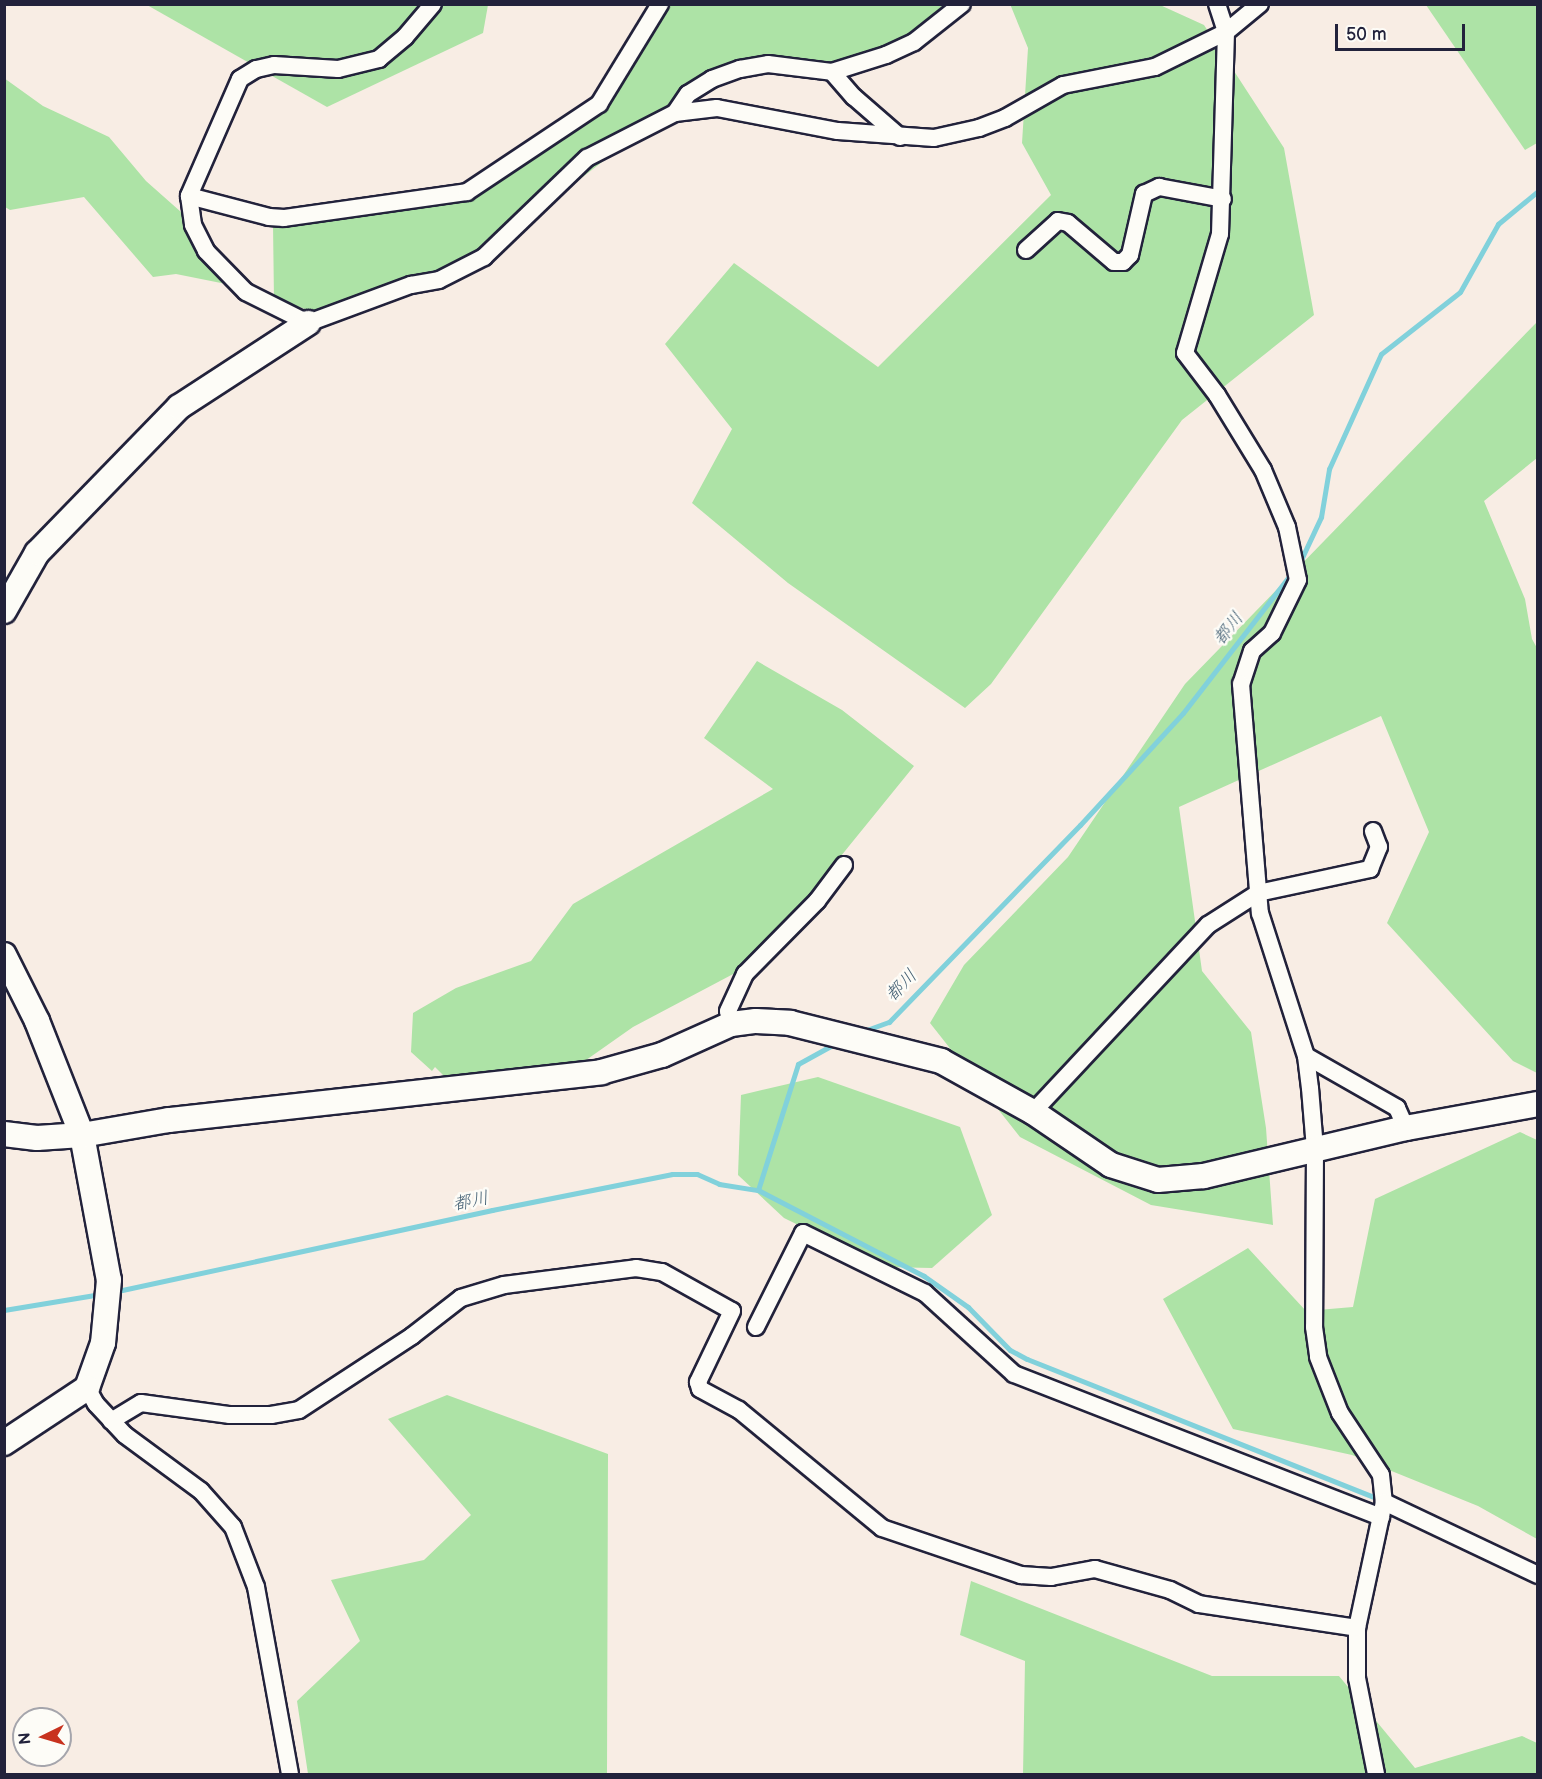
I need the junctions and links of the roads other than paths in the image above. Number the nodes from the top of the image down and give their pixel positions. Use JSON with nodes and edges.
{"nodes":[{"id":1,"x":433,"y":4,"type":"edge"},
{"id":2,"x":660,"y":4,"type":"edge"},
{"id":3,"x":962,"y":4,"type":"edge"},
{"id":4,"x":1217,"y":4,"type":"edge"},
{"id":5,"x":1260,"y":4,"type":"edge"},
{"id":6,"x":1226,"y":32,"type":"junction"},
{"id":7,"x":832,"y":72,"type":"junction"},
{"id":8,"x":675,"y":113,"type":"junction"},
{"id":9,"x":900,"y":137,"type":"junction"},
{"id":10,"x":189,"y":196,"type":"junction"},
{"id":11,"x":1223,"y":199,"type":"junction"},
{"id":12,"x":1026,"y":250,"type":"dead end"},
{"id":13,"x":308,"y":323,"type":"junction"},
{"id":14,"x":4,"y":612,"type":"edge"},
{"id":15,"x":1373,"y":831,"type":"dead end"},
{"id":16,"x":843,"y":865,"type":"dead end"},
{"id":17,"x":1258,"y":892,"type":"junction"},
{"id":18,"x":4,"y":955,"type":"edge"},
{"id":19,"x":731,"y":1024,"type":"junction"},
{"id":20,"x":1306,"y":1056,"type":"junction"},
{"id":21,"x":1538,"y":1104,"type":"edge"},
{"id":22,"x":1033,"y":1112,"type":"junction"},
{"id":23,"x":1406,"y":1128,"type":"junction"},
{"id":24,"x":4,"y":1134,"type":"edge"},
{"id":25,"x":82,"y":1134,"type":"junction"},
{"id":26,"x":1315,"y":1149,"type":"junction"},
{"id":27,"x":756,"y":1327,"type":"dead end"},
{"id":28,"x":87,"y":1388,"type":"junction"},
{"id":29,"x":111,"y":1422,"type":"junction"},
{"id":30,"x":4,"y":1443,"type":"edge"},
{"id":31,"x":1383,"y":1510,"type":"junction"},
{"id":32,"x":1538,"y":1575,"type":"edge"},
{"id":33,"x":1357,"y":1628,"type":"junction"},
{"id":34,"x":290,"y":1774,"type":"edge"},
{"id":35,"x":1376,"y":1774,"type":"edge"}],
"edges":[{"from":1,"to":10,"type":"street"},
{"from":2,"to":10,"type":"street"},
{"from":3,"to":7,"type":"street"},
{"from":4,"to":6,"type":"street"},
{"from":5,"to":6,"type":"street"},
{"from":6,"to":9,"type":"street"},
{"from":6,"to":11,"type":"street"},
{"from":7,"to":8,"type":"street"},
{"from":7,"to":9,"type":"street"},
{"from":8,"to":9,"type":"street"},
{"from":8,"to":13,"type":"street"},
{"from":10,"to":13,"type":"street"},
{"from":11,"to":12,"type":"street"},
{"from":11,"to":17,"type":"street"},
{"from":13,"to":14,"type":"street"},
{"from":15,"to":17,"type":"street"},
{"from":16,"to":19,"type":"street"},
{"from":17,"to":20,"type":"street"},
{"from":17,"to":22,"type":"street"},
{"from":18,"to":25,"type":"street"},
{"from":19,"to":22,"type":"street"},
{"from":19,"to":25,"type":"street"},
{"from":20,"to":23,"type":"street"},
{"from":20,"to":26,"type":"street"},
{"from":21,"to":23,"type":"street"},
{"from":22,"to":26,"type":"street"},
{"from":23,"to":26,"type":"street"},
{"from":24,"to":25,"type":"street"},
{"from":25,"to":28,"type":"street"},
{"from":26,"to":31,"type":"street"},
{"from":27,"to":31,"type":"street"},
{"from":28,"to":29,"type":"street"},
{"from":28,"to":30,"type":"street"},
{"from":29,"to":33,"type":"street"},
{"from":29,"to":34,"type":"street"},
{"from":31,"to":32,"type":"street"},
{"from":31,"to":33,"type":"street"},
{"from":33,"to":35,"type":"street"}]}
